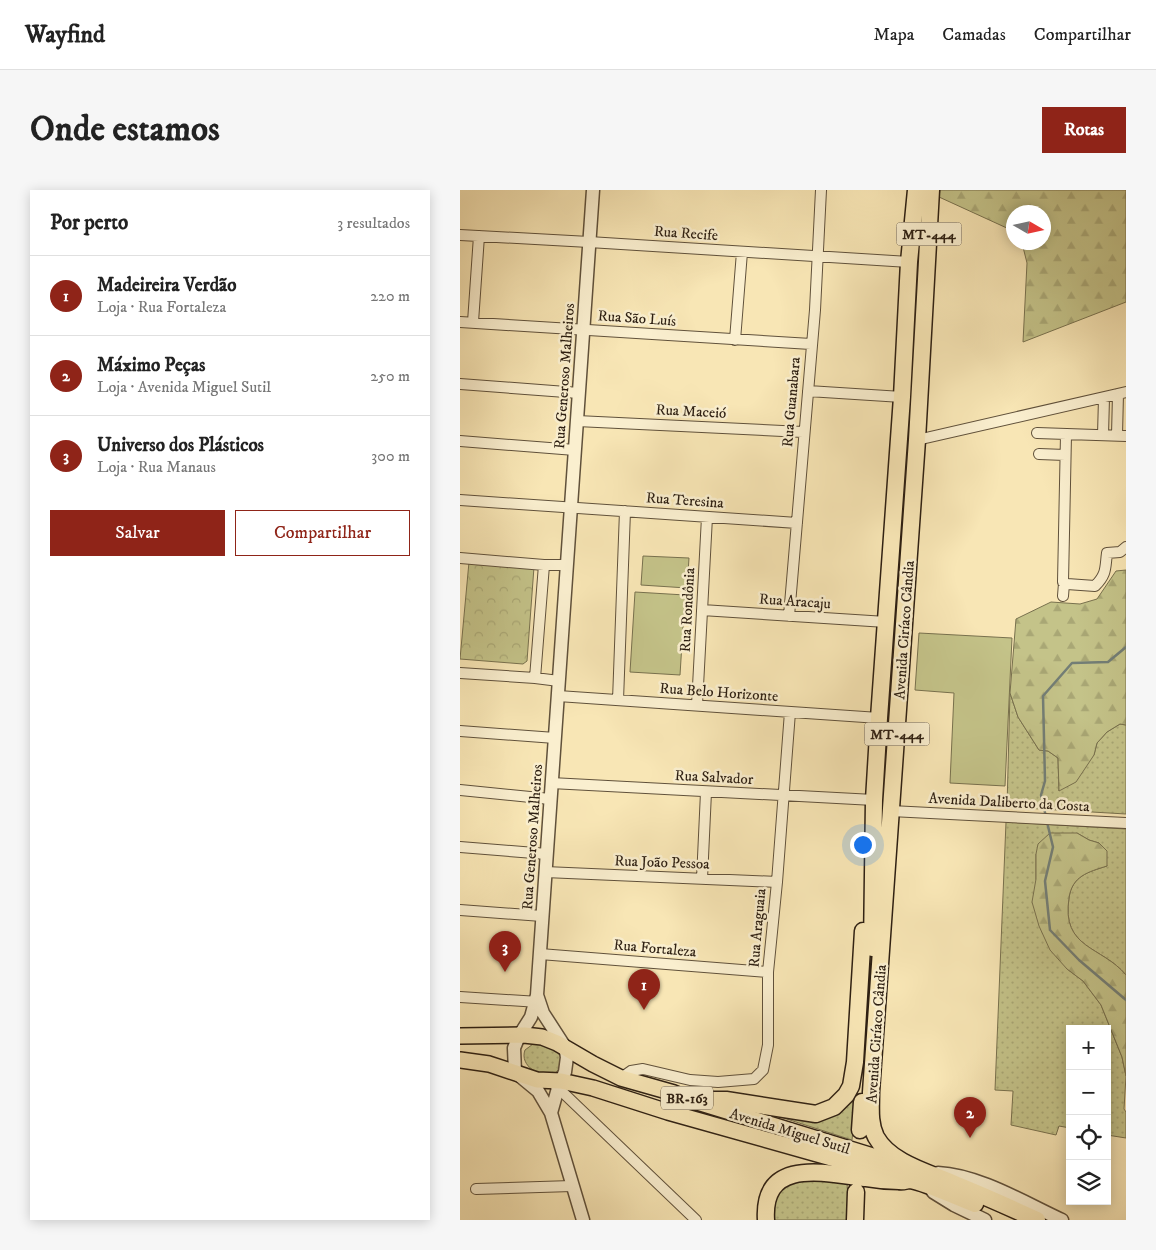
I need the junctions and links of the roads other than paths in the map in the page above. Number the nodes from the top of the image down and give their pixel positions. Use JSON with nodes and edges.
{"nodes":[{"id":1,"x":593,"y":190,"type":"edge"},
{"id":2,"x":821,"y":190,"type":"edge"},
{"id":3,"x":916,"y":190,"type":"edge"},
{"id":4,"x":931,"y":190,"type":"edge"},
{"id":5,"x":460,"y":235,"type":"edge"},
{"id":6,"x":479,"y":236,"type":"junction"},
{"id":7,"x":589,"y":242,"type":"junction"},
{"id":8,"x":742,"y":252,"type":"junction"},
{"id":9,"x":818,"y":258,"type":"junction"},
{"id":10,"x":909,"y":262,"type":"junction"},
{"id":11,"x":460,"y":322,"type":"edge"},
{"id":12,"x":473,"y":322,"type":"junction"},
{"id":13,"x":583,"y":330,"type":"junction"},
{"id":14,"x":735,"y":340,"type":"junction"},
{"id":15,"x":811,"y":344,"type":"junction"},
{"id":16,"x":460,"y":384,"type":"edge"},
{"id":17,"x":808,"y":391,"type":"junction"},
{"id":18,"x":579,"y":393,"type":"junction"},
{"id":19,"x":1122,"y":393,"type":"edge"},
{"id":20,"x":902,"y":397,"type":"junction"},
{"id":21,"x":1104,"y":398,"type":"junction"},
{"id":22,"x":577,"y":420,"type":"junction"},
{"id":23,"x":803,"y":432,"type":"junction"},
{"id":24,"x":1037,"y":433,"type":"dead end"},
{"id":25,"x":1066,"y":435,"type":"junction"},
{"id":26,"x":1103,"y":435,"type":"junction"},
{"id":27,"x":1121,"y":436,"type":"edge"},
{"id":28,"x":917,"y":440,"type":"junction"},
{"id":29,"x":460,"y":441,"type":"edge"},
{"id":30,"x":575,"y":450,"type":"junction"},
{"id":31,"x":1039,"y":454,"type":"dead end"},
{"id":32,"x":1065,"y":456,"type":"junction"},
{"id":33,"x":460,"y":500,"type":"edge"},
{"id":34,"x":571,"y":508,"type":"junction"},
{"id":35,"x":625,"y":511,"type":"junction"},
{"id":36,"x":707,"y":517,"type":"junction"},
{"id":37,"x":797,"y":523,"type":"junction"},
{"id":38,"x":1126,"y":547,"type":"edge"},
{"id":39,"x":460,"y":558,"type":"edge"},
{"id":40,"x":544,"y":565,"type":"junction"},
{"id":41,"x":567,"y":565,"type":"junction"},
{"id":42,"x":1064,"y":583,"type":"junction"},
{"id":43,"x":1063,"y":596,"type":"dead end"},
{"id":44,"x":702,"y":610,"type":"junction"},
{"id":45,"x":790,"y":616,"type":"junction"},
{"id":46,"x":886,"y":622,"type":"junction"},
{"id":47,"x":460,"y":673,"type":"edge"},
{"id":48,"x":535,"y":678,"type":"junction"},
{"id":49,"x":559,"y":681,"type":"junction"},
{"id":50,"x":558,"y":696,"type":"junction"},
{"id":51,"x":618,"y":700,"type":"junction"},
{"id":52,"x":697,"y":705,"type":"junction"},
{"id":53,"x":790,"y":712,"type":"junction"},
{"id":54,"x":879,"y":718,"type":"junction"},
{"id":55,"x":460,"y":731,"type":"edge"},
{"id":56,"x":555,"y":738,"type":"junction"},
{"id":57,"x":552,"y":783,"type":"junction"},
{"id":58,"x":460,"y":790,"type":"edge"},
{"id":59,"x":706,"y":792,"type":"junction"},
{"id":60,"x":782,"y":796,"type":"junction"},
{"id":61,"x":550,"y":799,"type":"junction"},
{"id":62,"x":874,"y":800,"type":"junction"},
{"id":63,"x":892,"y":811,"type":"junction"},
{"id":64,"x":874,"y":819,"type":"junction"},
{"id":65,"x":1126,"y":823,"type":"edge"},
{"id":66,"x":460,"y":848,"type":"edge"},
{"id":67,"x":547,"y":854,"type":"junction"},
{"id":68,"x":545,"y":872,"type":"junction"},
{"id":69,"x":702,"y":879,"type":"junction"},
{"id":70,"x":776,"y":882,"type":"junction"},
{"id":71,"x":460,"y":910,"type":"edge"},
{"id":72,"x":542,"y":916,"type":"junction"},
{"id":73,"x":540,"y":954,"type":"junction"},
{"id":74,"x":768,"y":972,"type":"junction"},
{"id":75,"x":460,"y":997,"type":"edge"},
{"id":76,"x":537,"y":1000,"type":"junction"},
{"id":77,"x":460,"y":1036,"type":"edge"},
{"id":78,"x":519,"y":1036,"type":"junction"},
{"id":79,"x":565,"y":1047,"type":"junction"},
{"id":80,"x":460,"y":1060,"type":"edge"},
{"id":81,"x":515,"y":1072,"type":"junction"},
{"id":82,"x":621,"y":1078,"type":"junction"},
{"id":83,"x":690,"y":1080,"type":"junction"},
{"id":84,"x":557,"y":1083,"type":"junction"},
{"id":85,"x":674,"y":1093,"type":"junction"},
{"id":86,"x":691,"y":1100,"type":"junction"},
{"id":87,"x":551,"y":1113,"type":"junction"},
{"id":88,"x":860,"y":1130,"type":"dead end"},
{"id":89,"x":920,"y":1177,"type":"junction"},
{"id":90,"x":572,"y":1186,"type":"junction"},
{"id":91,"x":476,"y":1189,"type":"dead end"},
{"id":92,"x":856,"y":1192,"type":"dead end"},
{"id":93,"x":583,"y":1220,"type":"edge"},
{"id":94,"x":696,"y":1220,"type":"edge"},
{"id":95,"x":766,"y":1220,"type":"edge"},
{"id":96,"x":855,"y":1220,"type":"edge"},
{"id":97,"x":985,"y":1220,"type":"edge"},
{"id":98,"x":1013,"y":1220,"type":"edge"},
{"id":99,"x":1037,"y":1220,"type":"edge"},
{"id":100,"x":1062,"y":1220,"type":"edge"}],
"edges":[{"from":1,"to":7,"type":"street","name":"Rua Generoso Malheiros"},
{"from":2,"to":9,"type":"street","name":"Rua Guanabara"},
{"from":3,"to":10,"type":"highway","name":"Avenida Ciríaco Cândia","number":"MT-444"},
{"from":4,"to":28,"type":"highway","name":"Avenida Ciríaco Cândia","number":"MT-444"},
{"from":5,"to":6,"type":"street","name":"Rua Recife"},
{"from":6,"to":7,"type":"street","name":"Rua Recife"},
{"from":6,"to":12,"type":"street"},
{"from":7,"to":8,"type":"street","name":"Rua Recife"},
{"from":7,"to":13,"type":"street","name":"Rua Generoso Malheiros"},
{"from":8,"to":9,"type":"street","name":"Rua Recife"},
{"from":8,"to":14,"type":"street"},
{"from":9,"to":10,"type":"street","name":"Rua Recife"},
{"from":9,"to":15,"type":"street","name":"Rua Guanabara"},
{"from":10,"to":20,"type":"highway","name":"Avenida Ciríaco Cândia","number":"MT-444"},
{"from":11,"to":12,"type":"street","name":"Rua São Luís"},
{"from":12,"to":13,"type":"street","name":"Rua São Luís"},
{"from":13,"to":14,"type":"street","name":"Rua São Luís"},
{"from":13,"to":18,"type":"street","name":"Rua Generoso Malheiros"},
{"from":14,"to":15,"type":"street","name":"Rua São Luís"},
{"from":15,"to":17,"type":"street","name":"Rua Guanabara"},
{"from":16,"to":18,"type":"street"},
{"from":17,"to":20,"type":"street"},
{"from":17,"to":23,"type":"street","name":"Rua Guanabara"},
{"from":18,"to":22,"type":"street","name":"Rua Generoso Malheiros"},
{"from":19,"to":21,"type":"street"},
{"from":19,"to":27,"type":"street"},
{"from":20,"to":46,"type":"highway","name":"Avenida Ciríaco Cândia","number":"MT-444"},
{"from":21,"to":26,"type":"street"},
{"from":21,"to":28,"type":"street"},
{"from":22,"to":23,"type":"street","name":"Rua Maceió"},
{"from":22,"to":30,"type":"street","name":"Rua Generoso Malheiros"},
{"from":23,"to":37,"type":"street","name":"Rua Guanabara"},
{"from":24,"to":25,"type":"street"},
{"from":25,"to":26,"type":"street"},
{"from":25,"to":32,"type":"street"},
{"from":26,"to":27,"type":"street"},
{"from":28,"to":63,"type":"highway","name":"Avenida Ciríaco Cândia","number":"MT-444"},
{"from":29,"to":30,"type":"street"},
{"from":30,"to":34,"type":"street","name":"Rua Generoso Malheiros"},
{"from":31,"to":32,"type":"street"},
{"from":32,"to":42,"type":"street"},
{"from":33,"to":34,"type":"street","name":"Rua Teresina"},
{"from":34,"to":35,"type":"street","name":"Rua Teresina"},
{"from":34,"to":41,"type":"street","name":"Rua Generoso Malheiros"},
{"from":35,"to":36,"type":"street","name":"Rua Teresina"},
{"from":35,"to":51,"type":"street"},
{"from":36,"to":37,"type":"street","name":"Rua Teresina"},
{"from":36,"to":44,"type":"street","name":"Rua Rondônia"},
{"from":37,"to":45,"type":"street","name":"Rua Guanabara"},
{"from":38,"to":42,"type":"street"},
{"from":39,"to":40,"type":"street"},
{"from":40,"to":41,"type":"street"},
{"from":40,"to":48,"type":"street"},
{"from":41,"to":49,"type":"street","name":"Rua Generoso Malheiros"},
{"from":42,"to":43,"type":"street"},
{"from":44,"to":45,"type":"street","name":"Rua Aracaju"},
{"from":44,"to":52,"type":"street","name":"Rua Rondônia"},
{"from":45,"to":46,"type":"street","name":"Rua Aracaju"},
{"from":46,"to":54,"type":"highway","name":"Avenida Ciríaco Cândia","number":"MT-444"},
{"from":47,"to":48,"type":"street"},
{"from":48,"to":49,"type":"street"},
{"from":49,"to":50,"type":"street","name":"Rua Generoso Malheiros"},
{"from":50,"to":51,"type":"street","name":"Rua Belo Horizonte"},
{"from":50,"to":56,"type":"street","name":"Rua Generoso Malheiros"},
{"from":51,"to":52,"type":"street","name":"Rua Belo Horizonte"},
{"from":52,"to":53,"type":"street","name":"Rua Belo Horizonte"},
{"from":53,"to":54,"type":"street","name":"Rua Belo Horizonte"},
{"from":53,"to":60,"type":"street","name":"Rua Araguaia"},
{"from":54,"to":62,"type":"highway","name":"Avenida Ciríaco Cândia","number":"MT-444"},
{"from":55,"to":56,"type":"street"},
{"from":56,"to":57,"type":"street","name":"Rua Generoso Malheiros"},
{"from":57,"to":59,"type":"street","name":"Rua Salvador"},
{"from":57,"to":61,"type":"street","name":"Rua Generoso Malheiros"},
{"from":58,"to":61,"type":"street"},
{"from":59,"to":60,"type":"street","name":"Rua Salvador"},
{"from":59,"to":69,"type":"street"},
{"from":60,"to":62,"type":"street","name":"Rua Salvador"},
{"from":60,"to":70,"type":"street","name":"Rua Araguaia"},
{"from":61,"to":67,"type":"street","name":"Rua Generoso Malheiros"},
{"from":62,"to":64,"type":"highway","name":"Avenida Ciríaco Cândia","number":"MT-444"},
{"from":63,"to":65,"type":"street","name":"Avenida Daliberto da Costa"},
{"from":63,"to":89,"type":"highway","name":"Avenida Ciríaco Cândia","number":"MT-444"},
{"from":64,"to":86,"type":"highway","number":"MT-444"},
{"from":64,"to":88,"type":"highway"},
{"from":66,"to":67,"type":"street"},
{"from":67,"to":68,"type":"street","name":"Rua Generoso Malheiros"},
{"from":68,"to":69,"type":"street","name":"Rua João Pessoa"},
{"from":68,"to":72,"type":"street","name":"Rua Generoso Malheiros"},
{"from":69,"to":70,"type":"street","name":"Rua João Pessoa"},
{"from":70,"to":74,"type":"street","name":"Rua Araguaia"},
{"from":71,"to":72,"type":"street"},
{"from":72,"to":73,"type":"street","name":"Rua Generoso Malheiros"},
{"from":73,"to":74,"type":"street","name":"Rua Fortaleza"},
{"from":73,"to":76,"type":"street","name":"Rua Generoso Malheiros"},
{"from":74,"to":83,"type":"street","name":"Rua Araguaia"},
{"from":75,"to":76,"type":"street"},
{"from":76,"to":78,"type":"street"},
{"from":76,"to":79,"type":"street"},
{"from":77,"to":78,"type":"main road","name":"Avenida Miguel Sutil","number":"BR-163"},
{"from":78,"to":79,"type":"main road","name":"Avenida Miguel Sutil","number":"BR-163"},
{"from":78,"to":81,"type":"street"},
{"from":79,"to":82,"type":"main road","name":"Avenida Miguel Sutil","number":"BR-163"},
{"from":79,"to":84,"type":"street"},
{"from":80,"to":81,"type":"main road","name":"Avenida Miguel Sutil","number":"BR-163"},
{"from":81,"to":84,"type":"main road","name":"Avenida Miguel Sutil","number":"BR-163"},
{"from":81,"to":87,"type":"street"},
{"from":82,"to":83,"type":"street","name":"Rua Araguaia"},
{"from":82,"to":85,"type":"main road","name":"Avenida Miguel Sutil","number":"BR-163"},
{"from":83,"to":85,"type":"street"},
{"from":84,"to":87,"type":"street"},
{"from":84,"to":89,"type":"main road","name":"Avenida Miguel Sutil","number":"BR-163"},
{"from":84,"to":94,"type":"street"},
{"from":85,"to":86,"type":"main road","name":"Avenida Miguel Sutil","number":"BR-163"},
{"from":86,"to":89,"type":"main road","name":"Avenida Miguel Sutil","number":"BR-163"},
{"from":87,"to":90,"type":"street"},
{"from":89,"to":95,"type":"highway"},
{"from":89,"to":97,"type":"street","name":"Avenida Miguel Sutil"},
{"from":89,"to":98,"type":"highway","number":"BR-163"},
{"from":89,"to":99,"type":"highway","number":"BR-163"},
{"from":89,"to":100,"type":"street","name":"Avenida Miguel Sutil"},
{"from":90,"to":91,"type":"street"},
{"from":90,"to":93,"type":"street"},
{"from":92,"to":96,"type":"highway"}]}
